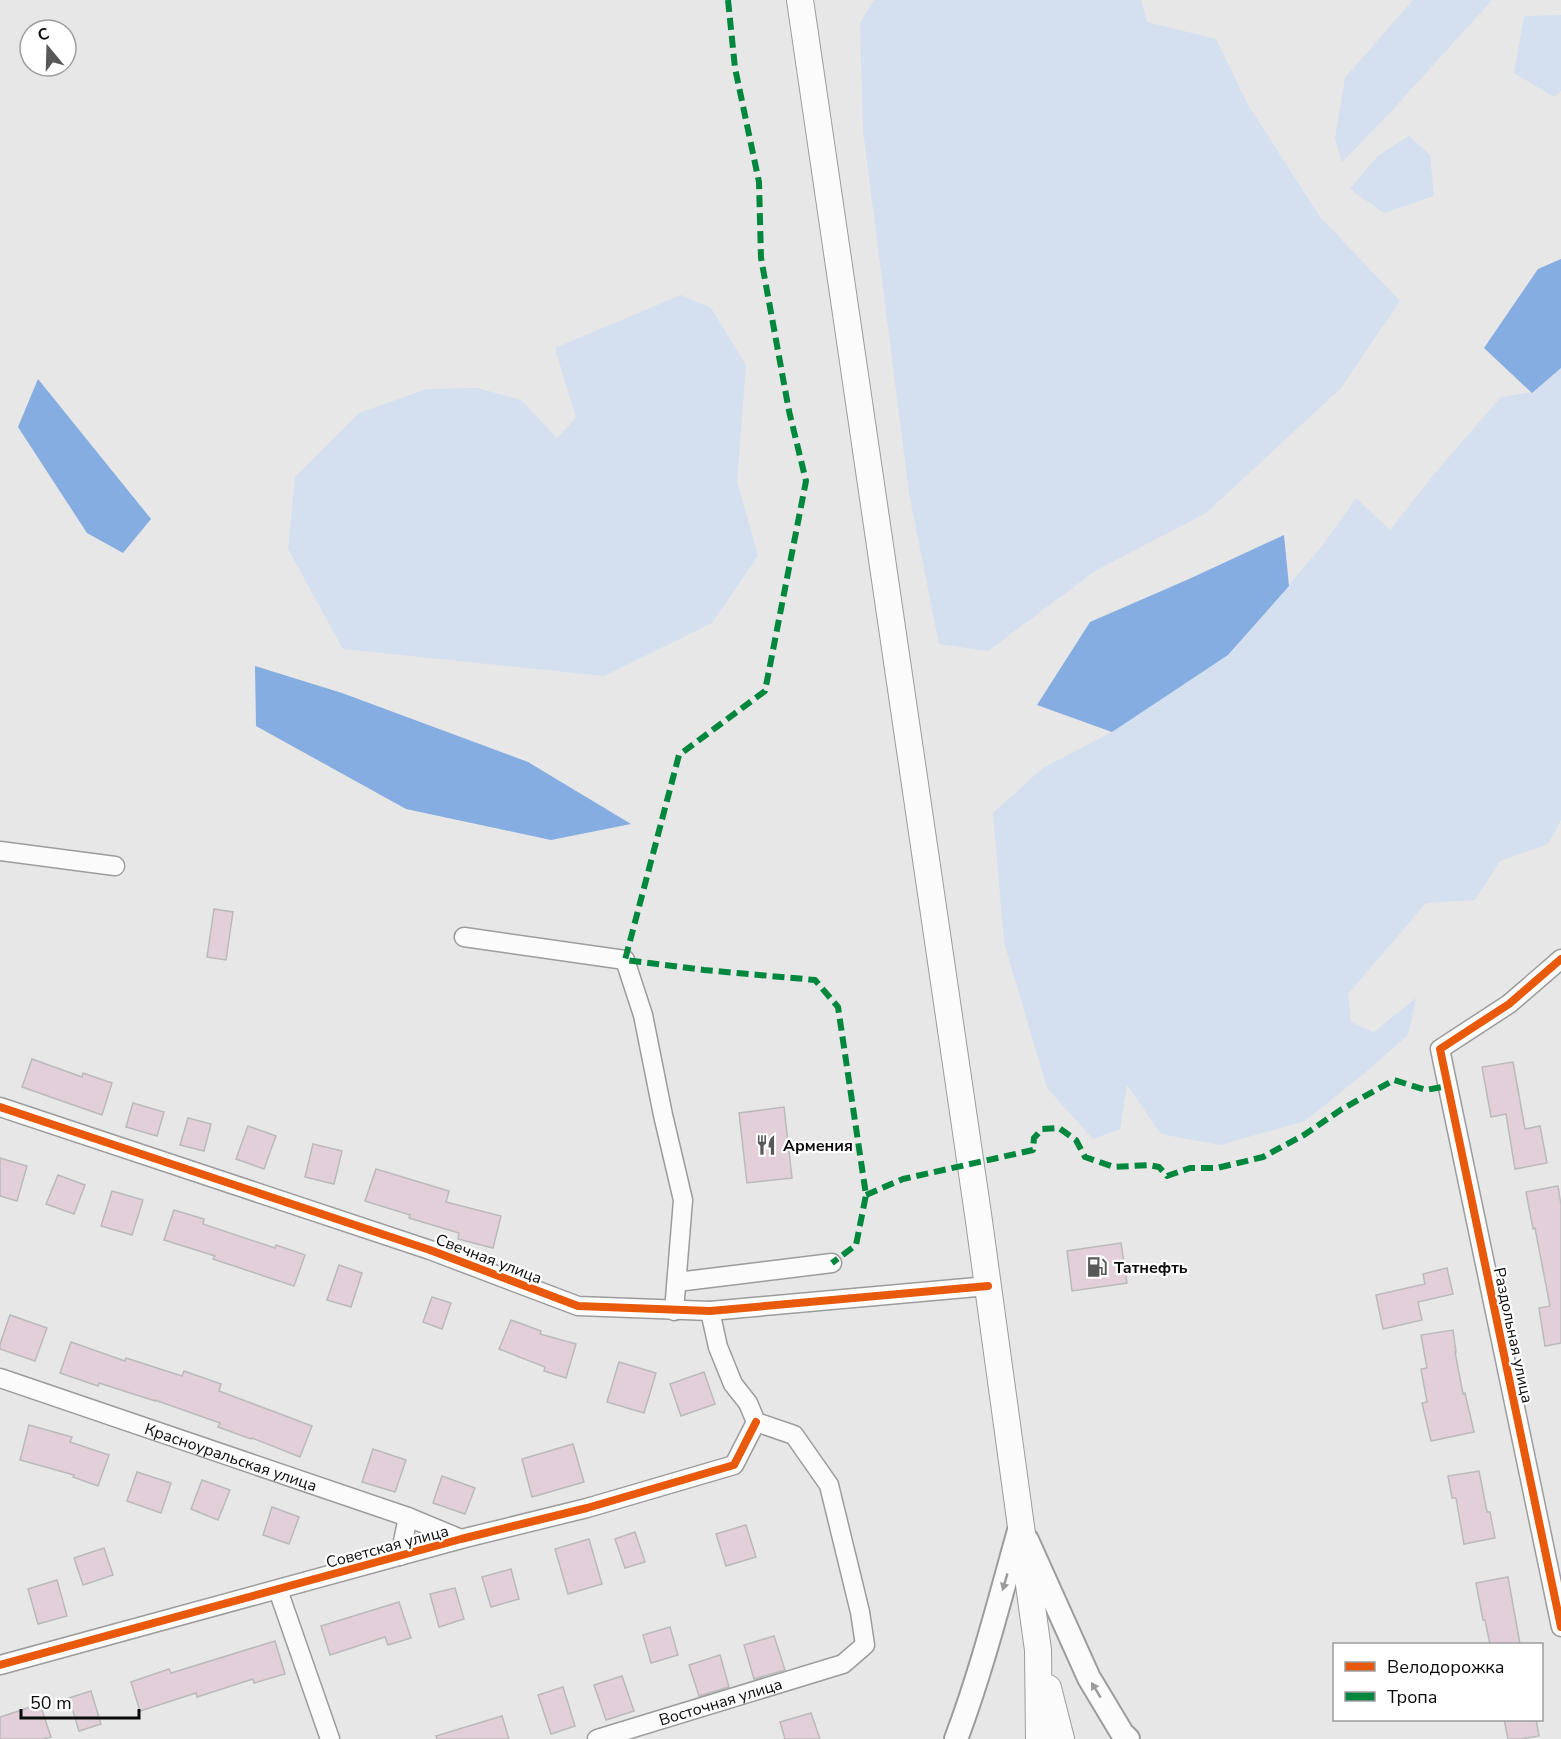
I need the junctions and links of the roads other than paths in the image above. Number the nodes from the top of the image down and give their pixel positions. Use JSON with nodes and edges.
{"nodes":[{"id":1,"x":800,"y":0,"type":"edge"},
{"id":2,"x":0,"y":851,"type":"edge"},
{"id":3,"x":115,"y":866,"type":"dead end"},
{"id":4,"x":464,"y":937,"type":"dead end"},
{"id":5,"x":1561,"y":959,"type":"edge"},
{"id":6,"x":0,"y":1107,"type":"edge"},
{"id":7,"x":832,"y":1263,"type":"dead end"},
{"id":8,"x":677,"y":1282,"type":"junction"},
{"id":9,"x":988,"y":1286,"type":"junction"},
{"id":10,"x":674,"y":1311,"type":"junction"},
{"id":11,"x":710,"y":1311,"type":"junction"},
{"id":12,"x":0,"y":1378,"type":"edge"},
{"id":13,"x":756,"y":1422,"type":"junction"},
{"id":14,"x":408,"y":1517,"type":"junction"},
{"id":15,"x":1021,"y":1526,"type":"junction"},
{"id":16,"x":461,"y":1539,"type":"junction"},
{"id":17,"x":400,"y":1556,"type":"junction"},
{"id":18,"x":1555,"y":1561,"type":"edge"},
{"id":19,"x":278,"y":1590,"type":"junction"},
{"id":20,"x":1561,"y":1627,"type":"edge"},
{"id":21,"x":1038,"y":1650,"type":"junction"},
{"id":22,"x":0,"y":1665,"type":"edge"},
{"id":23,"x":330,"y":1739,"type":"edge"},
{"id":24,"x":597,"y":1739,"type":"edge"},
{"id":25,"x":956,"y":1739,"type":"edge"},
{"id":26,"x":1039,"y":1739,"type":"edge"},
{"id":27,"x":1061,"y":1739,"type":"edge"},
{"id":28,"x":1128,"y":1739,"type":"edge"}],
"edges":[{"from":1,"to":9,"type":"highway"},
{"from":2,"to":3,"type":"street"},
{"from":4,"to":8,"type":"street"},
{"from":5,"to":18,"type":"street","name":"Раздольная улица"},
{"from":6,"to":10,"type":"street","name":"Свечная улица"},
{"from":7,"to":8,"type":"street"},
{"from":8,"to":10,"type":"street"},
{"from":9,"to":11,"type":"street","name":"Свечная улица"},
{"from":9,"to":15,"type":"highway"},
{"from":10,"to":11,"type":"street","name":"Свечная улица"},
{"from":11,"to":13,"type":"street"},
{"from":12,"to":14,"type":"street","name":"Красноуральская улица"},
{"from":13,"to":16,"type":"street","name":"Советская улица"},
{"from":13,"to":24,"type":"street","name":"Восточная улица"},
{"from":14,"to":16,"type":"street","name":"Красноуральская улица"},
{"from":14,"to":17,"type":"street"},
{"from":15,"to":21,"type":"highway"},
{"from":15,"to":25,"type":"main road","one_way":true},
{"from":28,"to":15,"type":"main road","one_way":true},
{"from":16,"to":17,"type":"street","name":"Советская улица"},
{"from":17,"to":19,"type":"street","name":"Советская улица"},
{"from":18,"to":20,"type":"street","name":"Раздольная улица"},
{"from":19,"to":22,"type":"street","name":"Советская улица"},
{"from":19,"to":23,"type":"street"},
{"from":21,"to":26,"type":"highway"},
{"from":21,"to":27,"type":"highway"}]}
